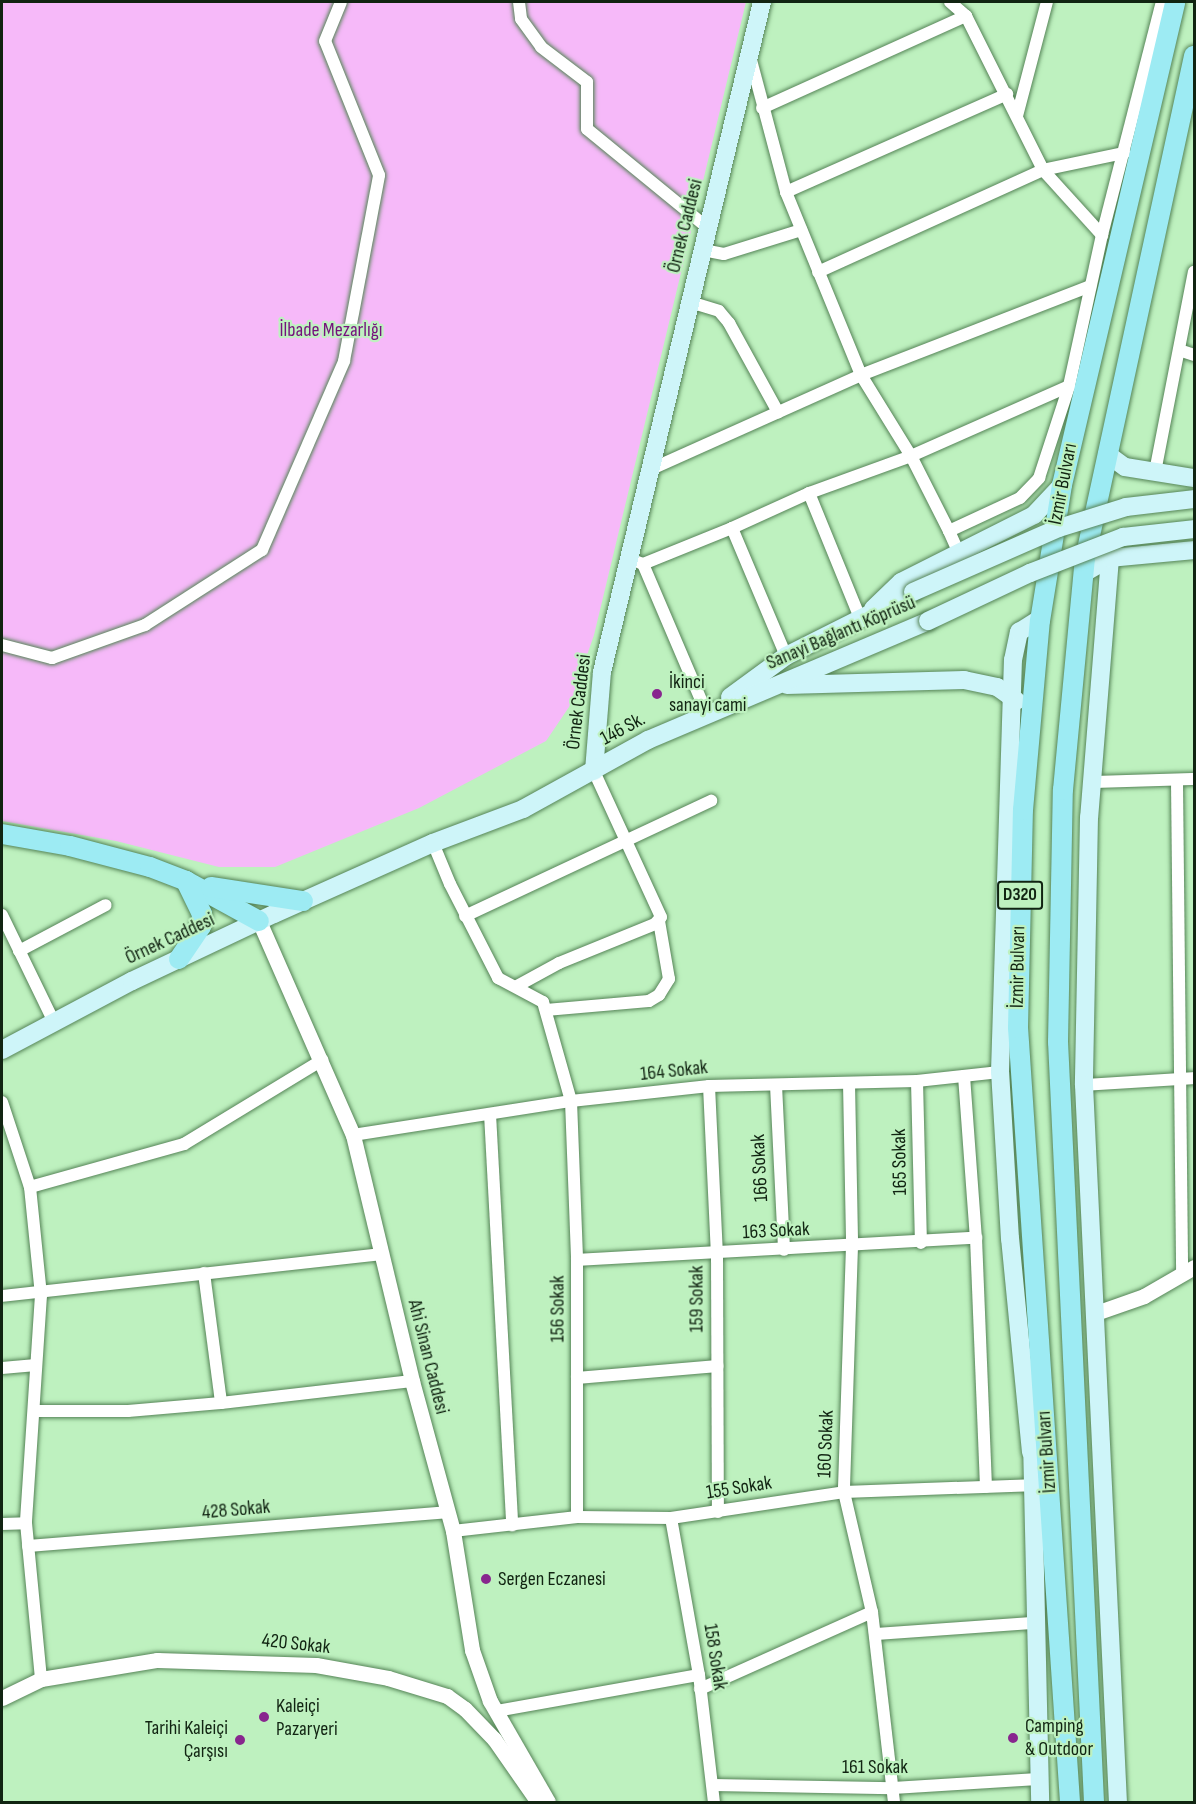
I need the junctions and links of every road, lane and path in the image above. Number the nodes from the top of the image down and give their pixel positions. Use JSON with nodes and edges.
{"nodes":[{"id":1,"x":341,"y":2,"type":"edge"},
{"id":2,"x":519,"y":2,"type":"edge"},
{"id":3,"x":762,"y":2,"type":"edge"},
{"id":4,"x":950,"y":2,"type":"edge"},
{"id":5,"x":1047,"y":2,"type":"edge"},
{"id":6,"x":1162,"y":2,"type":"edge"},
{"id":7,"x":1175,"y":2,"type":"edge"},
{"id":8,"x":966,"y":16,"type":"junction"},
{"id":9,"x":749,"y":54,"type":"junction"},
{"id":10,"x":1194,"y":56,"type":"edge"},
{"id":11,"x":1007,"y":94,"type":"junction"},
{"id":12,"x":762,"y":108,"type":"junction"},
{"id":13,"x":1017,"y":116,"type":"junction"},
{"id":14,"x":1124,"y":153,"type":"junction"},
{"id":15,"x":1043,"y":170,"type":"junction"},
{"id":16,"x":786,"y":192,"type":"junction"},
{"id":17,"x":708,"y":228,"type":"junction"},
{"id":18,"x":801,"y":230,"type":"junction"},
{"id":19,"x":1102,"y":235,"type":"junction"},
{"id":20,"x":703,"y":250,"type":"junction"},
{"id":21,"x":818,"y":272,"type":"junction"},
{"id":22,"x":1194,"y":272,"type":"edge"},
{"id":23,"x":1090,"y":286,"type":"junction"},
{"id":24,"x":690,"y":302,"type":"junction"},
{"id":25,"x":1179,"y":350,"type":"junction"},
{"id":26,"x":1194,"y":355,"type":"edge"},
{"id":27,"x":861,"y":375,"type":"junction"},
{"id":28,"x":1069,"y":386,"type":"junction"},
{"id":29,"x":778,"y":412,"type":"junction"},
{"id":30,"x":1107,"y":454,"type":"junction"},
{"id":31,"x":911,"y":456,"type":"junction"},
{"id":32,"x":649,"y":470,"type":"junction"},
{"id":33,"x":1155,"y":472,"type":"junction"},
{"id":34,"x":1194,"y":478,"type":"edge"},
{"id":35,"x":1062,"y":485,"type":"junction"},
{"id":36,"x":809,"y":493,"type":"junction"},
{"id":37,"x":1194,"y":499,"type":"edge"},
{"id":38,"x":732,"y":528,"type":"junction"},
{"id":39,"x":1194,"y":529,"type":"edge"},
{"id":40,"x":949,"y":531,"type":"junction"},
{"id":41,"x":1194,"y":550,"type":"edge"},
{"id":42,"x":959,"y":553,"type":"junction"},
{"id":43,"x":1110,"y":558,"type":"junction"},
{"id":44,"x":636,"y":562,"type":"junction"},
{"id":45,"x":1084,"y":573,"type":"junction"},
{"id":46,"x":865,"y":615,"type":"junction"},
{"id":47,"x":1040,"y":619,"type":"junction"},
{"id":48,"x":2,"y":645,"type":"edge"},
{"id":49,"x":786,"y":656,"type":"junction"},
{"id":50,"x":776,"y":685,"type":"junction"},
{"id":51,"x":1010,"y":697,"type":"junction"},
{"id":52,"x":1032,"y":708,"type":"junction"},
{"id":53,"x":707,"y":714,"type":"junction"},
{"id":54,"x":594,"y":771,"type":"junction"},
{"id":55,"x":1194,"y":779,"type":"edge"},
{"id":56,"x":1092,"y":782,"type":"junction"},
{"id":57,"x":1177,"y":782,"type":"junction"},
{"id":58,"x":711,"y":801,"type":"dead end"},
{"id":59,"x":2,"y":834,"type":"edge"},
{"id":60,"x":626,"y":838,"type":"junction"},
{"id":61,"x":433,"y":843,"type":"junction"},
{"id":62,"x":186,"y":881,"type":"junction"},
{"id":63,"x":303,"y":901,"type":"junction"},
{"id":64,"x":106,"y":905,"type":"dead end"},
{"id":65,"x":2,"y":915,"type":"edge"},
{"id":66,"x":659,"y":915,"type":"junction"},
{"id":67,"x":465,"y":916,"type":"junction"},
{"id":68,"x":259,"y":921,"type":"junction"},
{"id":69,"x":19,"y":951,"type":"junction"},
{"id":70,"x":179,"y":959,"type":"junction"},
{"id":71,"x":517,"y":986,"type":"junction"},
{"id":72,"x":546,"y":1010,"type":"junction"},
{"id":73,"x":54,"y":1022,"type":"junction"},
{"id":74,"x":2,"y":1050,"type":"edge"},
{"id":75,"x":322,"y":1060,"type":"junction"},
{"id":76,"x":1000,"y":1072,"type":"junction"},
{"id":77,"x":964,"y":1076,"type":"junction"},
{"id":78,"x":1178,"y":1078,"type":"junction"},
{"id":79,"x":1194,"y":1078,"type":"edge"},
{"id":80,"x":917,"y":1081,"type":"junction"},
{"id":81,"x":849,"y":1083,"type":"junction"},
{"id":82,"x":776,"y":1084,"type":"junction"},
{"id":83,"x":1084,"y":1085,"type":"junction"},
{"id":84,"x":709,"y":1086,"type":"junction"},
{"id":85,"x":571,"y":1101,"type":"junction"},
{"id":86,"x":2,"y":1102,"type":"edge"},
{"id":87,"x":490,"y":1114,"type":"junction"},
{"id":88,"x":353,"y":1135,"type":"junction"},
{"id":89,"x":30,"y":1187,"type":"junction"},
{"id":90,"x":976,"y":1238,"type":"junction"},
{"id":91,"x":921,"y":1243,"type":"junction"},
{"id":92,"x":852,"y":1246,"type":"junction"},
{"id":93,"x":784,"y":1250,"type":"junction"},
{"id":94,"x":717,"y":1253,"type":"junction"},
{"id":95,"x":381,"y":1254,"type":"junction"},
{"id":96,"x":578,"y":1260,"type":"junction"},
{"id":97,"x":1066,"y":1270,"type":"junction"},
{"id":98,"x":1188,"y":1270,"type":"edge"},
{"id":99,"x":204,"y":1273,"type":"junction"},
{"id":100,"x":41,"y":1295,"type":"junction"},
{"id":101,"x":2,"y":1296,"type":"edge"},
{"id":102,"x":1037,"y":1305,"type":"junction"},
{"id":103,"x":1093,"y":1310,"type":"junction"},
{"id":104,"x":36,"y":1365,"type":"junction"},
{"id":105,"x":717,"y":1366,"type":"junction"},
{"id":106,"x":2,"y":1368,"type":"edge"},
{"id":107,"x":577,"y":1378,"type":"junction"},
{"id":108,"x":412,"y":1381,"type":"junction"},
{"id":109,"x":221,"y":1403,"type":"junction"},
{"id":110,"x":34,"y":1411,"type":"junction"},
{"id":111,"x":1031,"y":1452,"type":"junction"},
{"id":112,"x":1031,"y":1485,"type":"junction"},
{"id":113,"x":986,"y":1487,"type":"junction"},
{"id":114,"x":844,"y":1492,"type":"junction"},
{"id":115,"x":447,"y":1512,"type":"junction"},
{"id":116,"x":718,"y":1512,"type":"junction"},
{"id":117,"x":576,"y":1517,"type":"junction"},
{"id":118,"x":671,"y":1518,"type":"junction"},
{"id":119,"x":26,"y":1523,"type":"junction"},
{"id":120,"x":2,"y":1524,"type":"edge"},
{"id":121,"x":512,"y":1524,"type":"junction"},
{"id":122,"x":453,"y":1531,"type":"junction"},
{"id":123,"x":28,"y":1546,"type":"junction"},
{"id":124,"x":872,"y":1612,"type":"junction"},
{"id":125,"x":1033,"y":1623,"type":"junction"},
{"id":126,"x":875,"y":1634,"type":"junction"},
{"id":127,"x":699,"y":1676,"type":"junction"},
{"id":128,"x":41,"y":1679,"type":"junction"},
{"id":129,"x":700,"y":1689,"type":"junction"},
{"id":130,"x":2,"y":1698,"type":"edge"},
{"id":131,"x":496,"y":1711,"type":"junction"},
{"id":132,"x":1038,"y":1779,"type":"junction"},
{"id":133,"x":713,"y":1785,"type":"junction"},
{"id":134,"x":893,"y":1788,"type":"junction"},
{"id":135,"x":538,"y":1803,"type":"edge"},
{"id":136,"x":548,"y":1803,"type":"edge"},
{"id":137,"x":714,"y":1803,"type":"edge"},
{"id":138,"x":894,"y":1803,"type":"edge"},
{"id":139,"x":1040,"y":1803,"type":"edge"},
{"id":140,"x":1070,"y":1803,"type":"edge"},
{"id":141,"x":1094,"y":1803,"type":"edge"},
{"id":142,"x":1118,"y":1803,"type":"edge"}],
"edges":[{"from":1,"to":48,"type":"street"},
{"from":2,"to":17,"type":"street"},
{"from":3,"to":9,"type":"main road","name":"Örnek Caddesi"},
{"from":4,"to":8,"type":"street"},
{"from":5,"to":13,"type":"street"},
{"from":6,"to":14,"type":"street"},
{"from":7,"to":35,"type":"main road","name":"İzmir Bulvarı","number":"D320"},
{"from":8,"to":11,"type":"street"},
{"from":8,"to":12,"type":"street"},
{"from":9,"to":12,"type":"street"},
{"from":9,"to":17,"type":"main road","name":"Örnek Caddesi"},
{"from":10,"to":30,"type":"main road","name":"İzmir Bulvarı","number":"D320"},
{"from":11,"to":13,"type":"street"},
{"from":11,"to":16,"type":"street"},
{"from":12,"to":16,"type":"street"},
{"from":13,"to":15,"type":"street"},
{"from":14,"to":15,"type":"street"},
{"from":14,"to":19,"type":"street"},
{"from":15,"to":19,"type":"street"},
{"from":15,"to":21,"type":"street"},
{"from":16,"to":18,"type":"street"},
{"from":17,"to":20,"type":"main road","name":"Örnek Caddesi"},
{"from":18,"to":20,"type":"street"},
{"from":18,"to":21,"type":"street"},
{"from":19,"to":23,"type":"street"},
{"from":20,"to":24,"type":"main road","name":"Örnek Caddesi"},
{"from":21,"to":27,"type":"street"},
{"from":22,"to":25,"type":"street"},
{"from":23,"to":27,"type":"street"},
{"from":23,"to":28,"type":"street"},
{"from":24,"to":29,"type":"street"},
{"from":24,"to":32,"type":"main road","name":"Örnek Caddesi"},
{"from":25,"to":26,"type":"street"},
{"from":25,"to":33,"type":"street"},
{"from":27,"to":29,"type":"street"},
{"from":27,"to":31,"type":"street"},
{"from":28,"to":31,"type":"street"},
{"from":28,"to":40,"type":"street"},
{"from":29,"to":32,"type":"street"},
{"from":30,"to":33,"type":"main road"},
{"from":30,"to":45,"type":"main road","name":"İzmir Bulvarı","number":"D320"},
{"from":31,"to":36,"type":"street"},
{"from":31,"to":40,"type":"street"},
{"from":32,"to":44,"type":"main road","name":"Örnek Caddesi"},
{"from":33,"to":34,"type":"main road"},
{"from":35,"to":42,"type":"main road"},
{"from":35,"to":47,"type":"main road","name":"İzmir Bulvarı","number":"D320"},
{"from":36,"to":38,"type":"street"},
{"from":36,"to":46,"type":"street"},
{"from":37,"to":46,"type":"main road","name":"Sanayi Bağlantı Köprüsü","bridge":true},
{"from":38,"to":44,"type":"street"},
{"from":38,"to":49,"type":"street"},
{"from":39,"to":50,"type":"main road","name":"Sanayi Bağlantı Köprüsü","bridge":true},
{"from":40,"to":42,"type":"street"},
{"from":41,"to":43,"type":"main road"},
{"from":42,"to":46,"type":"main road"},
{"from":43,"to":45,"type":"main road"},
{"from":43,"to":56,"type":"main road"},
{"from":44,"to":53,"type":"street"},
{"from":44,"to":54,"type":"main road","name":"Örnek Caddesi"},
{"from":45,"to":97,"type":"main road","name":"İzmir Bulvarı","number":"D320"},
{"from":46,"to":49,"type":"main road","name":"Sanayi Bağlantı Köprüsü"},
{"from":47,"to":51,"type":"main road"},
{"from":47,"to":52,"type":"main road","name":"İzmir Bulvarı","number":"D320"},
{"from":49,"to":53,"type":"main road","name":"Sanayi Bağlantı Köprüsü"},
{"from":50,"to":51,"type":"main road"},
{"from":50,"to":53,"type":"main road","name":"Sanayi Bağlantı Köprüsü"},
{"from":51,"to":52,"type":"main road"},
{"from":51,"to":76,"type":"main road"},
{"from":52,"to":102,"type":"main road","name":"İzmir Bulvarı","number":"D320"},
{"from":53,"to":54,"type":"main road","name":"146 Sk."},
{"from":54,"to":60,"type":"street"},
{"from":54,"to":61,"type":"main road","name":"Örnek Caddesi"},
{"from":55,"to":57,"type":"street"},
{"from":56,"to":57,"type":"street"},
{"from":56,"to":83,"type":"main road"},
{"from":57,"to":78,"type":"street"},
{"from":58,"to":60,"type":"street"},
{"from":59,"to":62,"type":"main road"},
{"from":60,"to":66,"type":"street"},
{"from":60,"to":67,"type":"street"},
{"from":61,"to":63,"type":"main road","name":"Örnek Caddesi"},
{"from":61,"to":67,"type":"street"},
{"from":62,"to":63,"type":"main road"},
{"from":62,"to":68,"type":"main road"},
{"from":62,"to":70,"type":"main road"},
{"from":63,"to":68,"type":"main road","name":"Örnek Caddesi"},
{"from":64,"to":69,"type":"street"},
{"from":65,"to":69,"type":"street"},
{"from":66,"to":71,"type":"street"},
{"from":66,"to":72,"type":"street"},
{"from":67,"to":71,"type":"street"},
{"from":68,"to":70,"type":"main road","name":"Örnek Caddesi"},
{"from":68,"to":75,"type":"street","name":"Ahi Sinan Caddesi"},
{"from":69,"to":73,"type":"street"},
{"from":70,"to":73,"type":"main road","name":"Örnek Caddesi"},
{"from":71,"to":72,"type":"street"},
{"from":72,"to":85,"type":"street","name":"156 Sokak"},
{"from":73,"to":74,"type":"main road","name":"Örnek Caddesi"},
{"from":75,"to":88,"type":"street","name":"Ahi Sinan Caddesi"},
{"from":75,"to":89,"type":"street"},
{"from":76,"to":77,"type":"street","name":"164 Sokak"},
{"from":76,"to":111,"type":"main road"},
{"from":77,"to":80,"type":"street","name":"164 Sokak"},
{"from":77,"to":90,"type":"street"},
{"from":78,"to":79,"type":"street"},
{"from":78,"to":83,"type":"street"},
{"from":78,"to":98,"type":"street"},
{"from":80,"to":81,"type":"street","name":"164 Sokak"},
{"from":80,"to":91,"type":"street","name":"165 Sokak"},
{"from":81,"to":82,"type":"street","name":"164 Sokak"},
{"from":81,"to":92,"type":"street","name":"160 Sokak"},
{"from":82,"to":84,"type":"street","name":"164 Sokak"},
{"from":82,"to":93,"type":"street","name":"166 Sokak"},
{"from":83,"to":103,"type":"main road"},
{"from":84,"to":85,"type":"street","name":"164 Sokak"},
{"from":84,"to":94,"type":"street","name":"159 Sokak"},
{"from":85,"to":87,"type":"street","name":"164 Sokak"},
{"from":85,"to":96,"type":"street","name":"156 Sokak"},
{"from":86,"to":89,"type":"street"},
{"from":87,"to":88,"type":"street","name":"164 Sokak"},
{"from":87,"to":121,"type":"street"},
{"from":88,"to":95,"type":"street","name":"Ahi Sinan Caddesi"},
{"from":89,"to":100,"type":"street"},
{"from":90,"to":91,"type":"street","name":"163 Sokak"},
{"from":90,"to":113,"type":"street"},
{"from":91,"to":92,"type":"street","name":"163 Sokak"},
{"from":92,"to":93,"type":"street","name":"163 Sokak"},
{"from":92,"to":114,"type":"street","name":"160 Sokak"},
{"from":93,"to":94,"type":"street","name":"163 Sokak"},
{"from":94,"to":96,"type":"street","name":"163 Sokak"},
{"from":94,"to":105,"type":"street","name":"159 Sokak"},
{"from":95,"to":99,"type":"street"},
{"from":95,"to":108,"type":"street","name":"Ahi Sinan Caddesi"},
{"from":96,"to":107,"type":"street","name":"156 Sokak"},
{"from":97,"to":103,"type":"main road"},
{"from":97,"to":141,"type":"main road","name":"İzmir Bulvarı","number":"D320"},
{"from":98,"to":103,"type":"street"},
{"from":99,"to":100,"type":"street"},
{"from":99,"to":109,"type":"street"},
{"from":100,"to":101,"type":"street"},
{"from":100,"to":104,"type":"street"},
{"from":102,"to":111,"type":"main road"},
{"from":102,"to":140,"type":"main road","name":"İzmir Bulvarı","number":"D320"},
{"from":103,"to":142,"type":"main road"},
{"from":104,"to":106,"type":"street"},
{"from":104,"to":110,"type":"street"},
{"from":105,"to":107,"type":"street"},
{"from":105,"to":116,"type":"street","name":"159 Sokak"},
{"from":107,"to":117,"type":"street","name":"156 Sokak"},
{"from":108,"to":109,"type":"street"},
{"from":108,"to":115,"type":"street","name":"Ahi Sinan Caddesi"},
{"from":109,"to":110,"type":"street"},
{"from":110,"to":119,"type":"street"},
{"from":111,"to":112,"type":"main road"},
{"from":112,"to":113,"type":"street","name":"155 Sokak"},
{"from":112,"to":125,"type":"main road"},
{"from":113,"to":114,"type":"street","name":"155 Sokak"},
{"from":114,"to":116,"type":"street","name":"155 Sokak"},
{"from":114,"to":124,"type":"street","name":"160 Sokak"},
{"from":115,"to":122,"type":"street","name":"Ahi Sinan Caddesi"},
{"from":115,"to":123,"type":"street","name":"428 Sokak"},
{"from":116,"to":118,"type":"street","name":"155 Sokak"},
{"from":117,"to":118,"type":"street","name":"155 Sokak"},
{"from":117,"to":121,"type":"street","name":"155 Sokak"},
{"from":118,"to":127,"type":"street","name":"158 Sokak"},
{"from":119,"to":120,"type":"street"},
{"from":119,"to":123,"type":"street"},
{"from":121,"to":122,"type":"street","name":"155 Sokak"},
{"from":122,"to":131,"type":"street","name":"Ahi Sinan Caddesi"},
{"from":123,"to":128,"type":"street"},
{"from":124,"to":126,"type":"street","name":"160 Sokak"},
{"from":124,"to":129,"type":"street"},
{"from":125,"to":126,"type":"street"},
{"from":125,"to":132,"type":"main road"},
{"from":126,"to":134,"type":"street","name":"160 Sokak"},
{"from":127,"to":129,"type":"street","name":"158 Sokak"},
{"from":127,"to":131,"type":"street"},
{"from":128,"to":130,"type":"street","name":"420 Sokak"},
{"from":128,"to":135,"type":"street","name":"420 Sokak"},
{"from":129,"to":133,"type":"street","name":"158 Sokak"},
{"from":131,"to":136,"type":"street","name":"Ahi Sinan Caddesi"},
{"from":132,"to":134,"type":"street","name":"161 Sokak"},
{"from":132,"to":139,"type":"main road"},
{"from":133,"to":134,"type":"street","name":"161 Sokak"},
{"from":133,"to":137,"type":"street","name":"158 Sokak"},
{"from":134,"to":138,"type":"street","name":"160 Sokak"}]}
